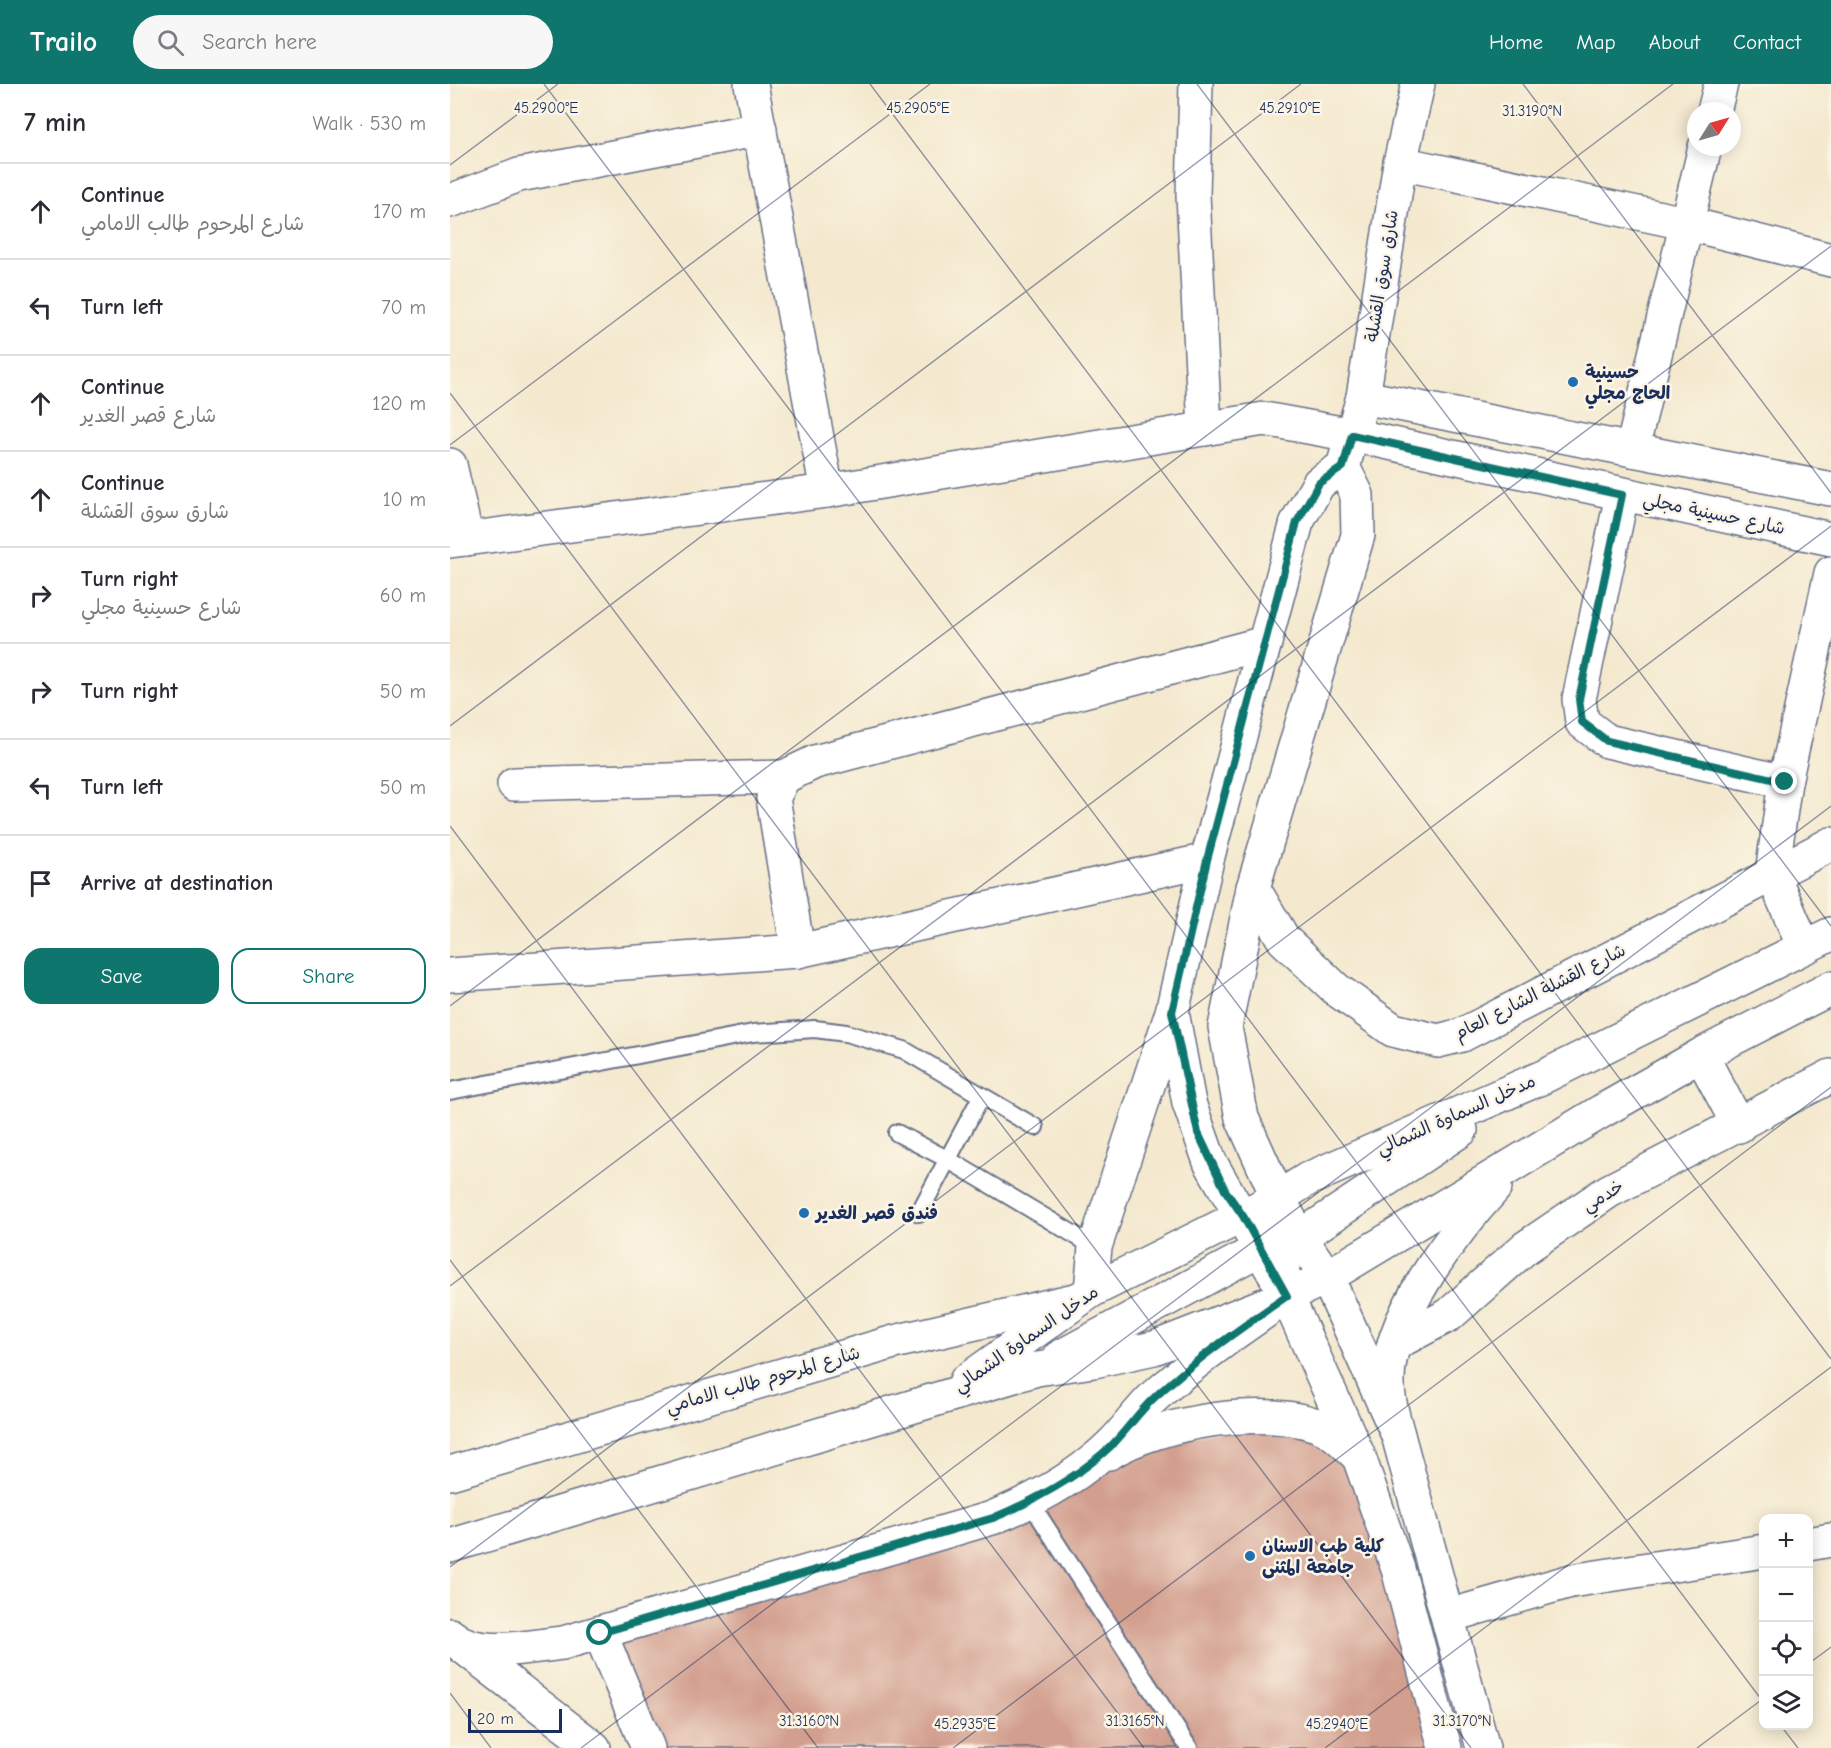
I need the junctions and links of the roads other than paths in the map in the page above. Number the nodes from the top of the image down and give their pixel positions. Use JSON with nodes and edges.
{"nodes":[{"id":1,"x":751,"y":84,"type":"edge"},
{"id":2,"x":1196,"y":84,"type":"edge"},
{"id":3,"x":1418,"y":84,"type":"edge"},
{"id":4,"x":1721,"y":84,"type":"edge"},
{"id":5,"x":1716,"y":102,"type":"edge"},
{"id":6,"x":760,"y":129,"type":"junction"},
{"id":7,"x":1703,"y":156,"type":"edge"},
{"id":8,"x":1400,"y":163,"type":"junction"},
{"id":9,"x":450,"y":201,"type":"edge"},
{"id":10,"x":1685,"y":223,"type":"junction"},
{"id":11,"x":1831,"y":260,"type":"edge"},
{"id":12,"x":1364,"y":397,"type":"junction"},
{"id":13,"x":1205,"y":429,"type":"junction"},
{"id":14,"x":1352,"y":435,"type":"junction"},
{"id":15,"x":1632,"y":450,"type":"junction"},
{"id":16,"x":450,"y":465,"type":"edge"},
{"id":17,"x":1343,"y":467,"type":"junction"},
{"id":18,"x":1831,"y":489,"type":"edge"},
{"id":19,"x":828,"y":491,"type":"junction"},
{"id":20,"x":1622,"y":495,"type":"junction"},
{"id":21,"x":1831,"y":539,"type":"edge"},
{"id":22,"x":458,"y":540,"type":"edge"},
{"id":23,"x":1831,"y":573,"type":"edge"},
{"id":24,"x":1265,"y":643,"type":"junction"},
{"id":25,"x":784,"y":777,"type":"junction"},
{"id":26,"x":1785,"y":782,"type":"junction"},
{"id":27,"x":514,"y":784,"type":"dead end"},
{"id":28,"x":1831,"y":844,"type":"edge"},
{"id":29,"x":1207,"y":860,"type":"junction"},
{"id":30,"x":1773,"y":873,"type":"junction"},
{"id":31,"x":1252,"y":888,"type":"junction"},
{"id":32,"x":1817,"y":941,"type":"edge"},
{"id":33,"x":798,"y":951,"type":"junction"},
{"id":34,"x":450,"y":975,"type":"edge"},
{"id":35,"x":1831,"y":988,"type":"edge"},
{"id":36,"x":1172,"y":1012,"type":"junction"},
{"id":37,"x":1701,"y":1055,"type":"junction"},
{"id":38,"x":1831,"y":1076,"type":"edge"},
{"id":39,"x":1543,"y":1077,"type":"junction"},
{"id":40,"x":450,"y":1091,"type":"edge"},
{"id":41,"x":981,"y":1097,"type":"junction"},
{"id":42,"x":1602,"y":1111,"type":"junction"},
{"id":43,"x":1739,"y":1126,"type":"junction"},
{"id":44,"x":1035,"y":1127,"type":"dead end"},
{"id":45,"x":897,"y":1133,"type":"dead end"},
{"id":46,"x":947,"y":1160,"type":"junction"},
{"id":47,"x":1278,"y":1198,"type":"junction"},
{"id":48,"x":919,"y":1213,"type":"dead end"},
{"id":49,"x":1243,"y":1216,"type":"junction"},
{"id":50,"x":1300,"y":1237,"type":"junction"},
{"id":51,"x":1095,"y":1247,"type":"junction"},
{"id":52,"x":1260,"y":1249,"type":"junction"},
{"id":53,"x":1327,"y":1277,"type":"junction"},
{"id":54,"x":1085,"y":1295,"type":"junction"},
{"id":55,"x":1287,"y":1296,"type":"junction"},
{"id":56,"x":1394,"y":1344,"type":"junction"},
{"id":57,"x":1037,"y":1369,"type":"junction"},
{"id":58,"x":945,"y":1396,"type":"junction"},
{"id":59,"x":1398,"y":1435,"type":"junction"},
{"id":60,"x":1359,"y":1457,"type":"junction"},
{"id":61,"x":450,"y":1473,"type":"edge"},
{"id":62,"x":1077,"y":1473,"type":"junction"},
{"id":63,"x":1030,"y":1502,"type":"junction"},
{"id":64,"x":1831,"y":1540,"type":"edge"},
{"id":65,"x":1813,"y":1543,"type":"edge"},
{"id":66,"x":450,"y":1546,"type":"edge"},
{"id":67,"x":1759,"y":1552,"type":"edge"},
{"id":68,"x":1448,"y":1616,"type":"junction"},
{"id":69,"x":600,"y":1633,"type":"junction"},
{"id":70,"x":454,"y":1639,"type":"edge"},
{"id":71,"x":594,"y":1748,"type":"edge"},
{"id":72,"x":648,"y":1748,"type":"edge"},
{"id":73,"x":1189,"y":1748,"type":"edge"},
{"id":74,"x":1444,"y":1748,"type":"edge"},
{"id":75,"x":1483,"y":1748,"type":"edge"}],
"edges":[{"from":1,"to":6,"type":"main road"},
{"from":2,"to":13,"type":"main road"},
{"from":3,"to":8,"type":"main road","name":"شارق سوق القشلة"},
{"from":4,"to":5,"type":"main road"},
{"from":6,"to":9,"type":"main road"},
{"from":6,"to":19,"type":"main road"},
{"from":7,"to":10,"type":"main road"},
{"from":8,"to":10,"type":"main road"},
{"from":8,"to":12,"type":"main road","name":"شارق سوق القشلة"},
{"from":10,"to":11,"type":"main road"},
{"from":10,"to":15,"type":"main road"},
{"from":12,"to":14,"type":"main road","name":"شارق سوق القشلة"},
{"from":12,"to":15,"type":"main road"},
{"from":13,"to":14,"type":"main road","name":"شارع حسينية مجلي"},
{"from":13,"to":19,"type":"main road","name":"شارع حسينية مجلي"},
{"from":14,"to":17,"type":"main road","name":"شارق سوق القشلة"},
{"from":14,"to":20,"type":"main road","name":"شارع حسينية مجلي"},
{"from":15,"to":18,"type":"main road"},
{"from":16,"to":22,"type":"main road"},
{"from":17,"to":24,"type":"main road"},
{"from":17,"to":31,"type":"main road"},
{"from":19,"to":22,"type":"main road","name":"شارع حسينية مجلي"},
{"from":20,"to":21,"type":"main road","name":"شارع حسينية مجلي"},
{"from":20,"to":26,"type":"main road"},
{"from":23,"to":26,"type":"main road"},
{"from":24,"to":25,"type":"main road"},
{"from":24,"to":29,"type":"main road"},
{"from":25,"to":27,"type":"main road"},
{"from":25,"to":33,"type":"main road"},
{"from":26,"to":30,"type":"main road"},
{"from":28,"to":30,"type":"main road","name":"شارع القشلة الشارع العام"},
{"from":29,"to":33,"type":"main road"},
{"from":29,"to":36,"type":"main road"},
{"from":30,"to":31,"type":"main road","name":"شارع القشلة الشارع العام"},
{"from":30,"to":32,"type":"main road"},
{"from":31,"to":47,"type":"main road"},
{"from":32,"to":39,"type":"main road","name":"مدخل السماوة الشمالي"},
{"from":33,"to":34,"type":"main road"},
{"from":35,"to":37,"type":"main road","name":"مدخل السماوة الشمالي"},
{"from":36,"to":49,"type":"main road"},
{"from":36,"to":51,"type":"main road"},
{"from":37,"to":42,"type":"main road","name":"مدخل السماوة الشمالي"},
{"from":37,"to":43,"type":"main road"},
{"from":38,"to":43,"type":"main road","name":"خدمي"},
{"from":39,"to":47,"type":"main road","name":"مدخل السماوة الشمالي"},
{"from":39,"to":50,"type":"main road"},
{"from":40,"to":41,"type":"lane"},
{"from":41,"to":44,"type":"lane"},
{"from":41,"to":46,"type":"lane"},
{"from":42,"to":53,"type":"main road","name":"مدخل السماوة الشمالي"},
{"from":42,"to":56,"type":"main road"},
{"from":43,"to":56,"type":"main road","name":"خدمي"},
{"from":45,"to":46,"type":"lane"},
{"from":46,"to":48,"type":"lane"},
{"from":46,"to":51,"type":"lane"},
{"from":47,"to":49,"type":"main road","name":"مدخل السماوة الشمالي"},
{"from":47,"to":50,"type":"main road"},
{"from":47,"to":52,"type":"main road"},
{"from":49,"to":52,"type":"main road"},
{"from":49,"to":54,"type":"main road","name":"مدخل السماوة الشمالي"},
{"from":50,"to":53,"type":"main road"},
{"from":50,"to":55,"type":"main road"},
{"from":51,"to":54,"type":"main road"},
{"from":52,"to":55,"type":"main road"},
{"from":52,"to":57,"type":"main road"},
{"from":53,"to":55,"type":"main road","name":"مدخل السماوة الشمالي"},
{"from":53,"to":59,"type":"main road"},
{"from":54,"to":58,"type":"main road","name":"مدخل السماوة الشمالي"},
{"from":54,"to":61,"type":"main road","name":"شارع المرحوم طالب الامامي"},
{"from":55,"to":57,"type":"main road","name":"مدخل السماوة الشمالي"},
{"from":55,"to":60,"type":"main road"},
{"from":55,"to":62,"type":"main road"},
{"from":56,"to":59,"type":"main road"},
{"from":57,"to":58,"type":"main road","name":"مدخل السماوة الشمالي"},
{"from":58,"to":66,"type":"main road"},
{"from":59,"to":68,"type":"main road"},
{"from":60,"to":62,"type":"main road"},
{"from":60,"to":74,"type":"main road"},
{"from":62,"to":63,"type":"main road"},
{"from":63,"to":69,"type":"main road"},
{"from":63,"to":73,"type":"lane"},
{"from":64,"to":65,"type":"main road"},
{"from":67,"to":68,"type":"main road"},
{"from":68,"to":75,"type":"main road"},
{"from":69,"to":70,"type":"main road"},
{"from":69,"to":72,"type":"main road"},
{"from":70,"to":71,"type":"main road"}]}
